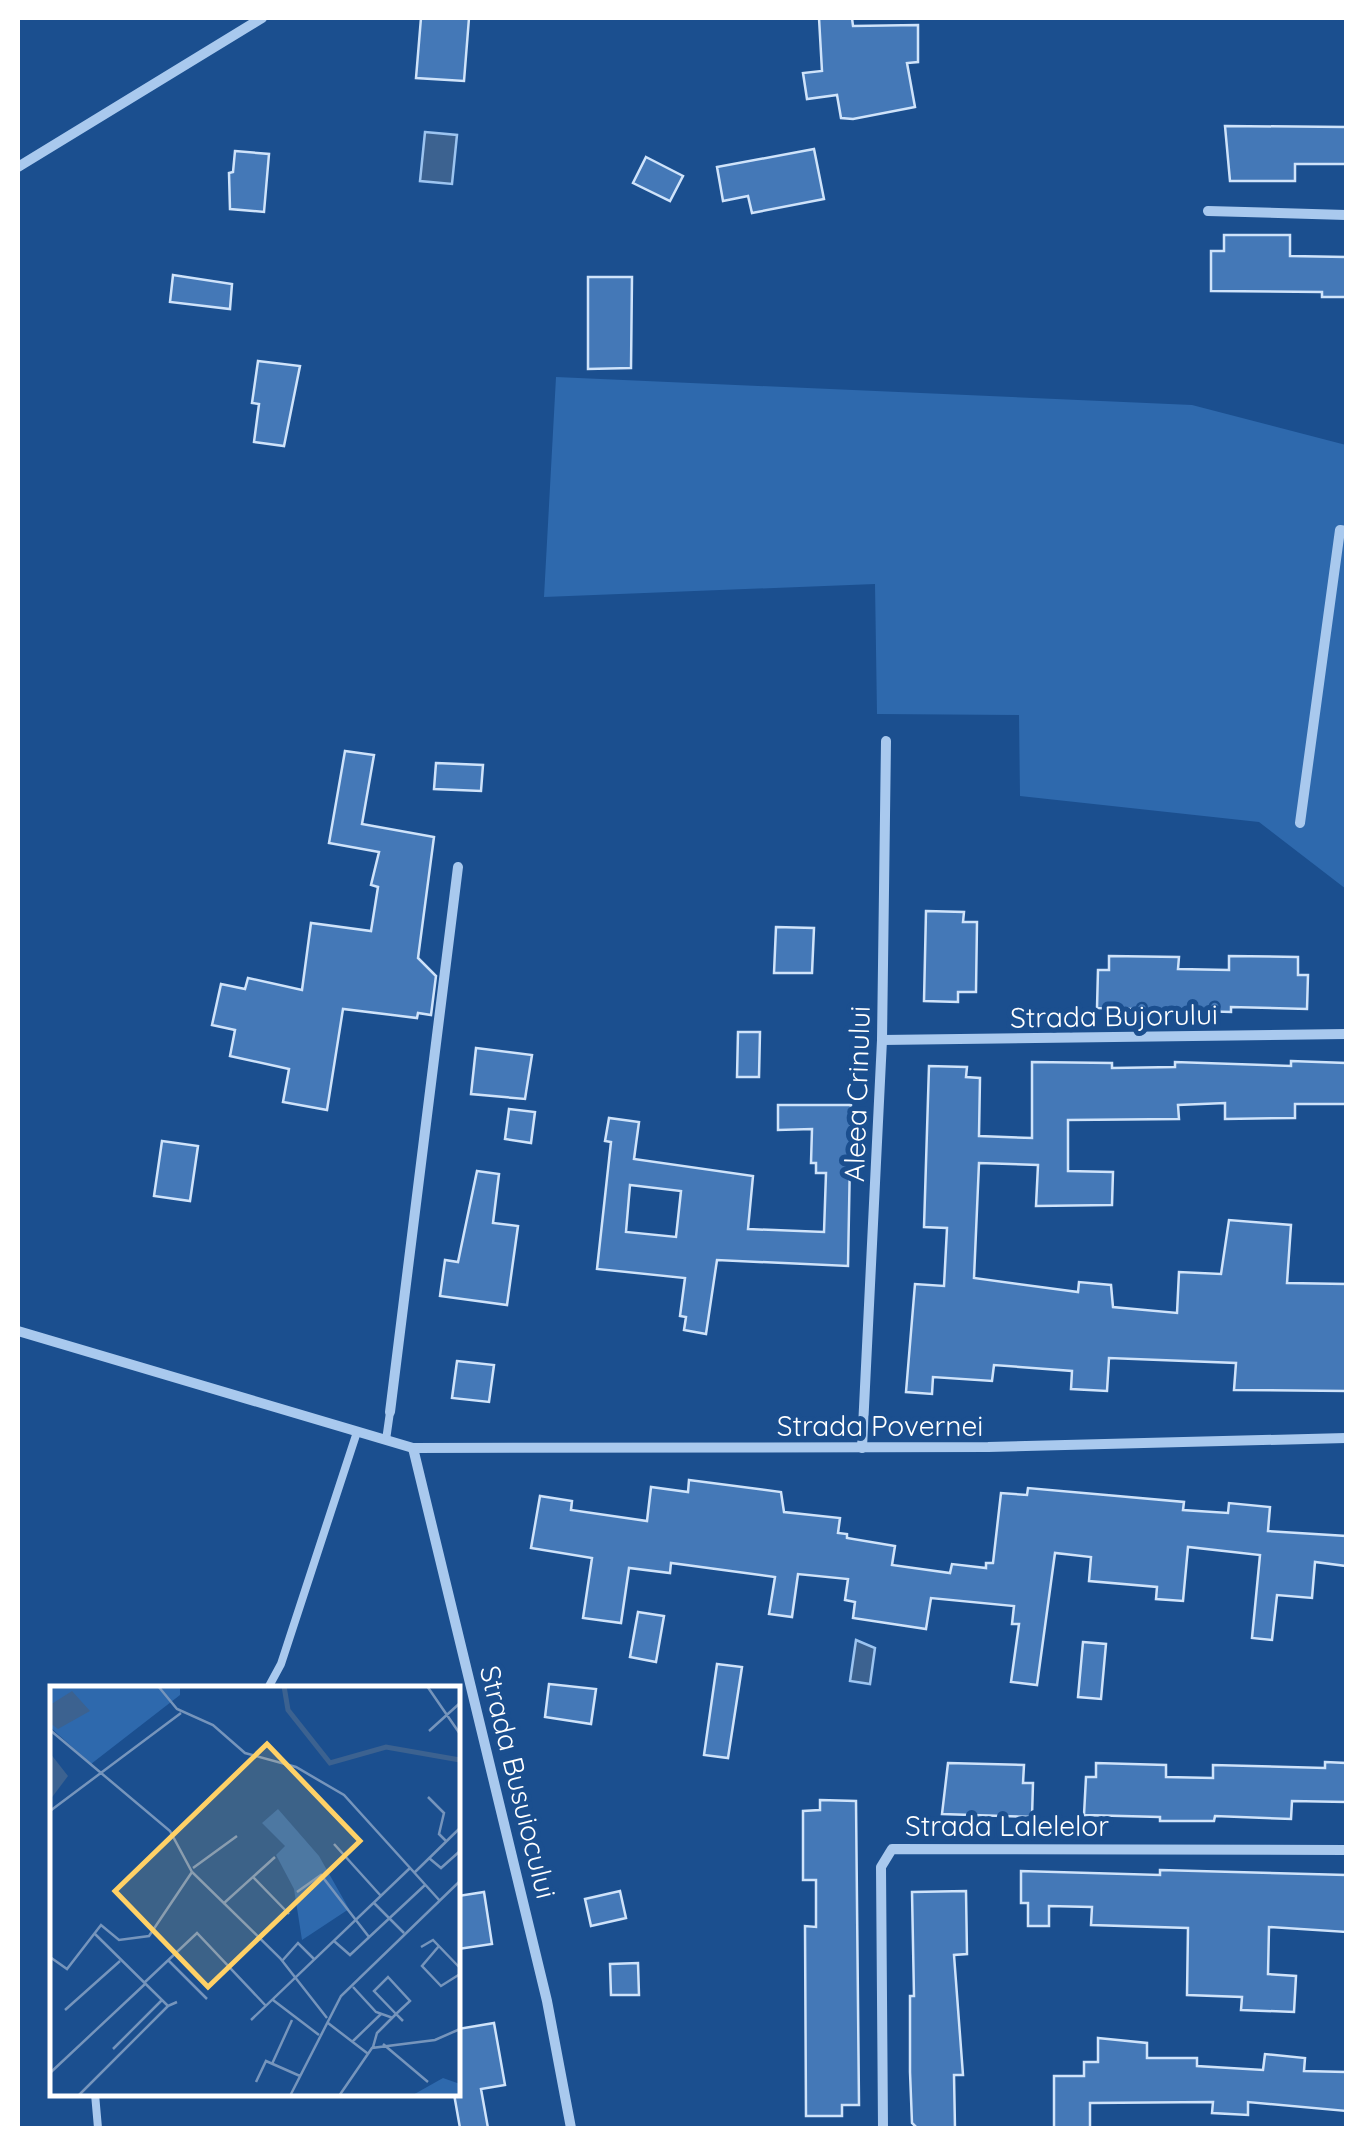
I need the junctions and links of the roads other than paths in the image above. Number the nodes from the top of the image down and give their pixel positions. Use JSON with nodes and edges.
{"nodes":[{"id":1,"x":262,"y":18,"type":"edge"},
{"id":2,"x":18,"y":167,"type":"edge"},
{"id":3,"x":1208,"y":211,"type":"dead end"},
{"id":4,"x":1346,"y":215,"type":"edge"},
{"id":5,"x":1346,"y":531,"type":"edge"},
{"id":6,"x":886,"y":741,"type":"dead end"},
{"id":7,"x":1300,"y":823,"type":"dead end"},
{"id":8,"x":458,"y":867,"type":"dead end"},
{"id":9,"x":1346,"y":1034,"type":"edge"},
{"id":10,"x":882,"y":1040,"type":"junction"},
{"id":11,"x":18,"y":1331,"type":"edge"},
{"id":12,"x":390,"y":1412,"type":"joint"},
{"id":13,"x":357,"y":1432,"type":"junction"},
{"id":14,"x":1346,"y":1438,"type":"edge"},
{"id":15,"x":386,"y":1440,"type":"junction"},
{"id":16,"x":414,"y":1448,"type":"junction"},
{"id":17,"x":862,"y":1448,"type":"junction"},
{"id":18,"x":269,"y":1686,"type":"edge"},
{"id":19,"x":1346,"y":1850,"type":"edge"},
{"id":20,"x":95,"y":2096,"type":"edge"},
{"id":21,"x":98,"y":2128,"type":"edge"},
{"id":22,"x":571,"y":2128,"type":"edge"},
{"id":23,"x":883,"y":2128,"type":"edge"}],
"edges":[{"from":1,"to":2,"type":"street"},
{"from":3,"to":4,"type":"street"},
{"from":5,"to":7,"type":"street"},
{"from":6,"to":10,"type":"street","name":"Aleea Crinului"},
{"from":8,"to":12,"type":"street"},
{"from":9,"to":10,"type":"street","name":"Strada Bujorului"},
{"from":10,"to":17,"type":"street","name":"Aleea Crinului"},
{"from":11,"to":13,"type":"street","name":"Strada Povernei"},
{"from":12,"to":15,"type":"lane"},
{"from":13,"to":15,"type":"street","name":"Strada Povernei"},
{"from":13,"to":18,"type":"lane"},
{"from":14,"to":17,"type":"street","name":"Strada Povernei"},
{"from":15,"to":16,"type":"street","name":"Strada Povernei"},
{"from":16,"to":17,"type":"street","name":"Strada Povernei"},
{"from":16,"to":22,"type":"street","name":"Strada Busuiocului"},
{"from":19,"to":23,"type":"street","name":"Strada Lalelelor"},
{"from":20,"to":21,"type":"lane"}]}
